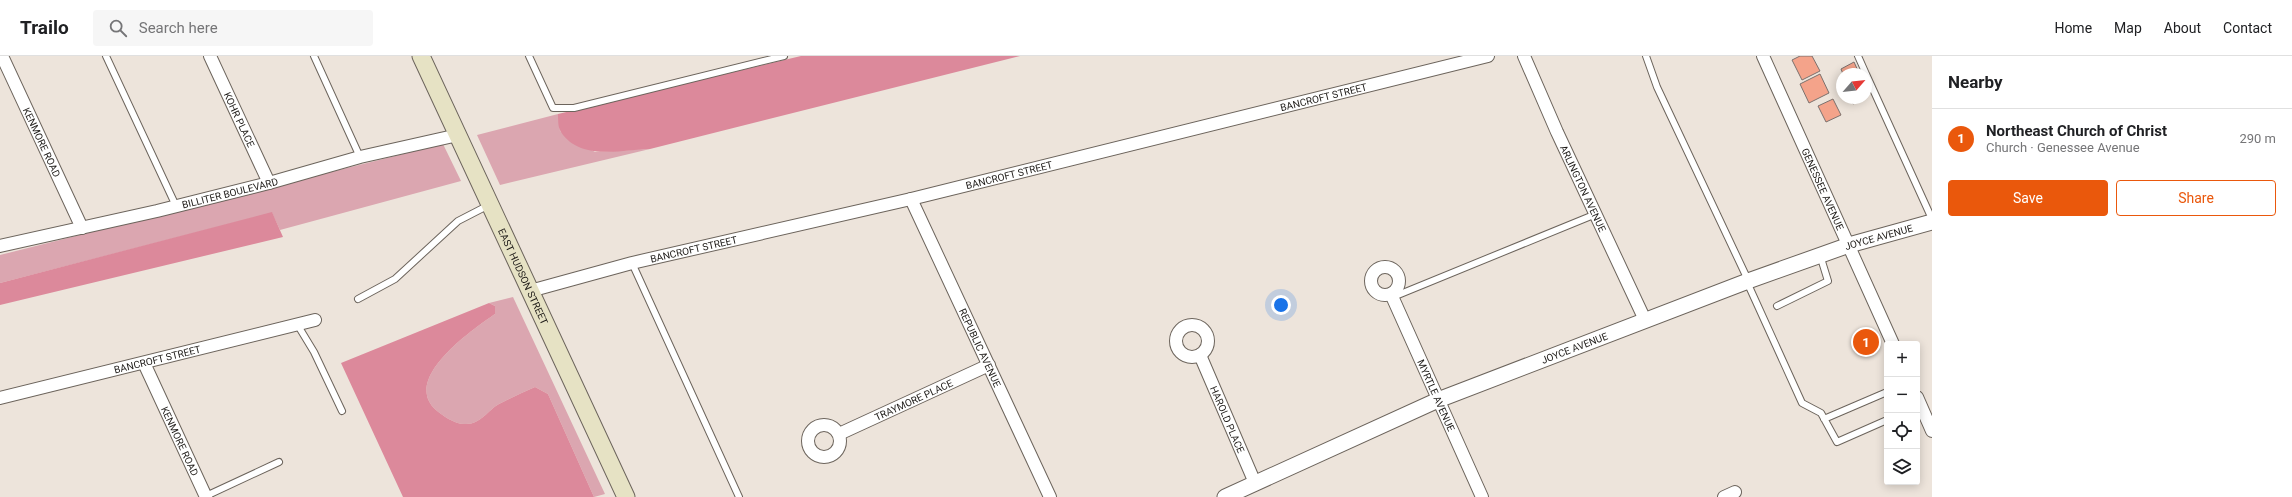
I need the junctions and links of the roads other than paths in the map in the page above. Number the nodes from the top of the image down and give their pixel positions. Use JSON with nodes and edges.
{"nodes":[{"id":1,"x":2,"y":56,"type":"edge"},
{"id":2,"x":106,"y":56,"type":"edge"},
{"id":3,"x":210,"y":56,"type":"edge"},
{"id":4,"x":314,"y":56,"type":"edge"},
{"id":5,"x":421,"y":56,"type":"edge"},
{"id":6,"x":529,"y":56,"type":"edge"},
{"id":7,"x":784,"y":56,"type":"edge"},
{"id":8,"x":1488,"y":56,"type":"edge"},
{"id":9,"x":1524,"y":56,"type":"edge"},
{"id":10,"x":1646,"y":56,"type":"edge"},
{"id":11,"x":1763,"y":56,"type":"edge"},
{"id":12,"x":1858,"y":56,"type":"edge"},
{"id":13,"x":1863,"y":68,"type":"edge"},
{"id":14,"x":1872,"y":87,"type":"edge"},
{"id":15,"x":458,"y":135,"type":"junction"},
{"id":16,"x":360,"y":157,"type":"junction"},
{"id":17,"x":269,"y":183,"type":"junction"},
{"id":18,"x":911,"y":199,"type":"junction"},
{"id":19,"x":490,"y":204,"type":"junction"},
{"id":20,"x":176,"y":206,"type":"junction"},
{"id":21,"x":1596,"y":214,"type":"junction"},
{"id":22,"x":1932,"y":220,"type":"edge"},
{"id":23,"x":82,"y":228,"type":"junction"},
{"id":24,"x":1849,"y":245,"type":"junction"},
{"id":25,"x":0,"y":246,"type":"edge"},
{"id":26,"x":1820,"y":255,"type":"junction"},
{"id":27,"x":632,"y":263,"type":"junction"},
{"id":28,"x":1747,"y":281,"type":"junction"},
{"id":29,"x":530,"y":291,"type":"junction"},
{"id":30,"x":1392,"y":295,"type":"joint"},
{"id":31,"x":358,"y":299,"type":"dead end"},
{"id":32,"x":1777,"y":306,"type":"dead end"},
{"id":33,"x":315,"y":320,"type":"dead end"},
{"id":34,"x":1645,"y":320,"type":"junction"},
{"id":35,"x":297,"y":324,"type":"junction"},
{"id":36,"x":1892,"y":341,"type":"edge"},
{"id":37,"x":1200,"y":355,"type":"dead end"},
{"id":38,"x":144,"y":363,"type":"junction"},
{"id":39,"x":989,"y":365,"type":"junction"},
{"id":40,"x":1884,"y":393,"type":"edge"},
{"id":41,"x":0,"y":398,"type":"edge"},
{"id":42,"x":1438,"y":400,"type":"junction"},
{"id":43,"x":1920,"y":407,"type":"edge"},
{"id":44,"x":342,"y":411,"type":"dead end"},
{"id":45,"x":1824,"y":419,"type":"junction"},
{"id":46,"x":1884,"y":421,"type":"edge"},
{"id":47,"x":1932,"y":430,"type":"edge"},
{"id":48,"x":839,"y":434,"type":"dead end"},
{"id":49,"x":279,"y":462,"type":"dead end"},
{"id":50,"x":1255,"y":483,"type":"junction"},
{"id":51,"x":1736,"y":492,"type":"dead end"},
{"id":52,"x":206,"y":496,"type":"edge"},
{"id":53,"x":626,"y":497,"type":"edge"},
{"id":54,"x":739,"y":497,"type":"edge"},
{"id":55,"x":1050,"y":497,"type":"edge"},
{"id":56,"x":1225,"y":497,"type":"edge"},
{"id":57,"x":1482,"y":497,"type":"edge"},
{"id":58,"x":1724,"y":497,"type":"edge"}],
"edges":[{"from":1,"to":23,"type":"street","name":"KENMORE ROAD"},
{"from":2,"to":20,"type":"lane"},
{"from":3,"to":17,"type":"street","name":"KOHR PLACE"},
{"from":4,"to":16,"type":"lane"},
{"from":5,"to":15,"type":"main road","name":"EAST HUDSON STREET"},
{"from":6,"to":7,"type":"lane"},
{"from":8,"to":18,"type":"street","name":"BANCROFT STREET"},
{"from":9,"to":21,"type":"street","name":"ARLINGTON AVENUE"},
{"from":10,"to":28,"type":"lane"},
{"from":11,"to":24,"type":"street","name":"GENESSEE AVENUE"},
{"from":12,"to":13,"type":"lane"},
{"from":14,"to":22,"type":"lane"},
{"from":15,"to":16,"type":"street","name":"BILLITER BOULEVARD"},
{"from":15,"to":19,"type":"main road","name":"EAST HUDSON STREET"},
{"from":16,"to":17,"type":"street","name":"BILLITER BOULEVARD"},
{"from":17,"to":20,"type":"street","name":"BILLITER BOULEVARD"},
{"from":18,"to":27,"type":"street","name":"BANCROFT STREET"},
{"from":18,"to":39,"type":"street","name":"REPUBLIC AVENUE"},
{"from":19,"to":29,"type":"main road","name":"EAST HUDSON STREET"},
{"from":19,"to":31,"type":"lane"},
{"from":20,"to":23,"type":"street","name":"BILLITER BOULEVARD"},
{"from":21,"to":30,"type":"lane"},
{"from":21,"to":34,"type":"street","name":"ARLINGTON AVENUE"},
{"from":22,"to":24,"type":"street","name":"JOYCE AVENUE"},
{"from":23,"to":25,"type":"street","name":"BILLITER BOULEVARD"},
{"from":24,"to":26,"type":"street","name":"JOYCE AVENUE"},
{"from":24,"to":36,"type":"street","name":"GENESSEE AVENUE"},
{"from":26,"to":28,"type":"street","name":"JOYCE AVENUE"},
{"from":26,"to":32,"type":"lane"},
{"from":27,"to":29,"type":"street","name":"BANCROFT STREET"},
{"from":27,"to":54,"type":"lane"},
{"from":28,"to":34,"type":"street","name":"JOYCE AVENUE"},
{"from":28,"to":45,"type":"lane"},
{"from":29,"to":53,"type":"main road","name":"EAST HUDSON STREET"},
{"from":30,"to":42,"type":"street","name":"MYRTLE AVENUE"},
{"from":33,"to":35,"type":"street","name":"BANCROFT STREET"},
{"from":34,"to":42,"type":"street","name":"JOYCE AVENUE"},
{"from":35,"to":38,"type":"street","name":"BANCROFT STREET"},
{"from":35,"to":44,"type":"lane"},
{"from":37,"to":50,"type":"street","name":"HAROLD PLACE"},
{"from":38,"to":41,"type":"street","name":"BANCROFT STREET"},
{"from":38,"to":52,"type":"street","name":"KENMORE ROAD"},
{"from":39,"to":48,"type":"street","name":"TRAYMORE PLACE"},
{"from":39,"to":55,"type":"street","name":"REPUBLIC AVENUE"},
{"from":40,"to":45,"type":"lane"},
{"from":42,"to":50,"type":"street","name":"JOYCE AVENUE"},
{"from":42,"to":57,"type":"street","name":"MYRTLE AVENUE"},
{"from":43,"to":47,"type":"street"},
{"from":45,"to":46,"type":"lane"},
{"from":49,"to":52,"type":"lane"},
{"from":50,"to":56,"type":"street","name":"JOYCE AVENUE"},
{"from":51,"to":58,"type":"street"}]}
